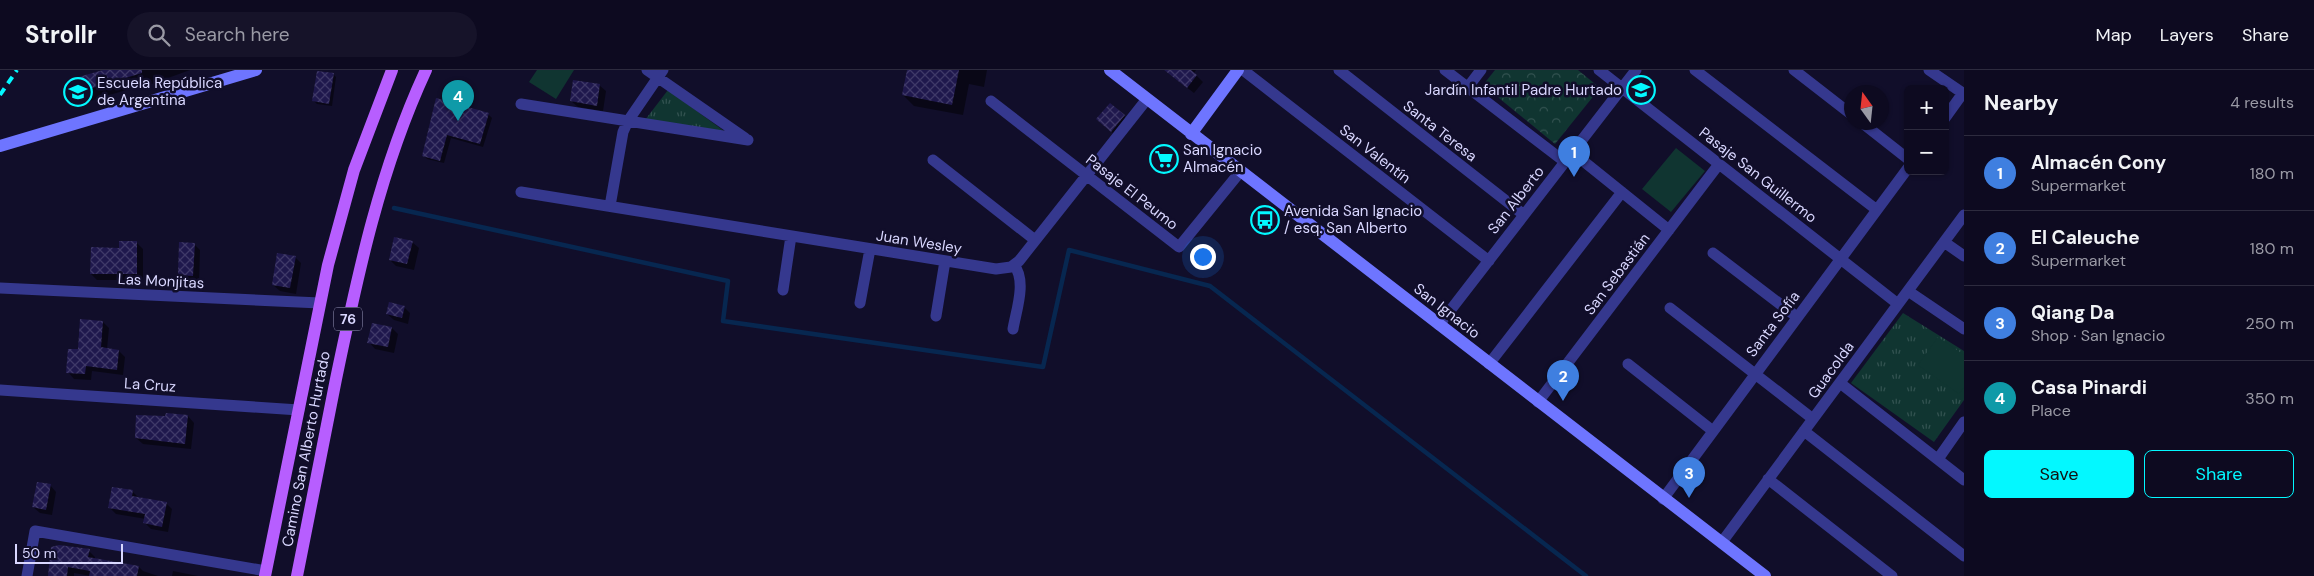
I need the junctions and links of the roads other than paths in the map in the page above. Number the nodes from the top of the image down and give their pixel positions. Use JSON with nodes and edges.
{"nodes":[{"id":1,"x":256,"y":70,"type":"edge"},
{"id":2,"x":392,"y":70,"type":"edge"},
{"id":3,"x":426,"y":70,"type":"edge"},
{"id":4,"x":646,"y":70,"type":"edge"},
{"id":5,"x":1110,"y":70,"type":"edge"},
{"id":6,"x":1238,"y":70,"type":"edge"},
{"id":7,"x":1243,"y":70,"type":"edge"},
{"id":8,"x":1339,"y":70,"type":"edge"},
{"id":9,"x":1445,"y":70,"type":"edge"},
{"id":10,"x":1481,"y":70,"type":"edge"},
{"id":11,"x":1599,"y":70,"type":"edge"},
{"id":12,"x":1636,"y":70,"type":"edge"},
{"id":13,"x":1695,"y":70,"type":"edge"},
{"id":14,"x":1794,"y":70,"type":"edge"},
{"id":15,"x":1929,"y":70,"type":"edge"},
{"id":16,"x":661,"y":74,"type":"edge"},
{"id":17,"x":1468,"y":87,"type":"junction"},
{"id":18,"x":1622,"y":88,"type":"junction"},
{"id":19,"x":1964,"y":94,"type":"edge"},
{"id":20,"x":1147,"y":99,"type":"junction"},
{"id":21,"x":990,"y":101,"type":"dead end"},
{"id":22,"x":521,"y":104,"type":"dead end"},
{"id":23,"x":1844,"y":109,"type":"edge"},
{"id":24,"x":1949,"y":113,"type":"edge"},
{"id":25,"x":628,"y":121,"type":"junction"},
{"id":26,"x":1871,"y":130,"type":"edge"},
{"id":27,"x":1191,"y":134,"type":"junction"},
{"id":28,"x":0,"y":146,"type":"edge"},
{"id":29,"x":1572,"y":152,"type":"junction"},
{"id":30,"x":1904,"y":156,"type":"edge"},
{"id":31,"x":933,"y":160,"type":"dead end"},
{"id":32,"x":1565,"y":162,"type":"junction"},
{"id":33,"x":1719,"y":164,"type":"junction"},
{"id":34,"x":1240,"y":172,"type":"junction"},
{"id":35,"x":1904,"y":173,"type":"edge"},
{"id":36,"x":1087,"y":175,"type":"junction"},
{"id":37,"x":521,"y":192,"type":"dead end"},
{"id":38,"x":1622,"y":192,"type":"junction"},
{"id":39,"x":610,"y":206,"type":"junction"},
{"id":40,"x":1876,"y":210,"type":"junction"},
{"id":41,"x":1524,"y":215,"type":"junction"},
{"id":42,"x":1964,"y":215,"type":"edge"},
{"id":43,"x":1669,"y":230,"type":"junction"},
{"id":44,"x":791,"y":236,"type":"junction"},
{"id":45,"x":1035,"y":240,"type":"junction"},
{"id":46,"x":1944,"y":242,"type":"junction"},
{"id":47,"x":870,"y":249,"type":"junction"},
{"id":48,"x":1713,"y":253,"type":"dead end"},
{"id":49,"x":1964,"y":256,"type":"edge"},
{"id":50,"x":1841,"y":259,"type":"junction"},
{"id":51,"x":945,"y":261,"type":"junction"},
{"id":52,"x":1489,"y":261,"type":"junction"},
{"id":53,"x":1014,"y":265,"type":"junction"},
{"id":54,"x":0,"y":288,"type":"edge"},
{"id":55,"x":784,"y":290,"type":"dead end"},
{"id":56,"x":1908,"y":291,"type":"junction"},
{"id":57,"x":320,"y":303,"type":"junction"},
{"id":58,"x":860,"y":303,"type":"dead end"},
{"id":59,"x":1898,"y":304,"type":"junction"},
{"id":60,"x":1670,"y":308,"type":"dead end"},
{"id":61,"x":936,"y":316,"type":"dead end"},
{"id":62,"x":1797,"y":317,"type":"junction"},
{"id":63,"x":1439,"y":325,"type":"junction"},
{"id":64,"x":1964,"y":329,"type":"edge"},
{"id":65,"x":1013,"y":330,"type":"dead end"},
{"id":66,"x":1489,"y":364,"type":"junction"},
{"id":67,"x":1628,"y":364,"type":"dead end"},
{"id":68,"x":1755,"y":374,"type":"junction"},
{"id":69,"x":1840,"y":382,"type":"junction"},
{"id":70,"x":0,"y":390,"type":"edge"},
{"id":71,"x":1538,"y":402,"type":"junction"},
{"id":72,"x":299,"y":410,"type":"junction"},
{"id":73,"x":1813,"y":419,"type":"junction"},
{"id":74,"x":1964,"y":422,"type":"edge"},
{"id":75,"x":1713,"y":431,"type":"junction"},
{"id":76,"x":1804,"y":431,"type":"junction"},
{"id":77,"x":1938,"y":459,"type":"junction"},
{"id":78,"x":1768,"y":479,"type":"junction"},
{"id":79,"x":1964,"y":480,"type":"edge"},
{"id":80,"x":1663,"y":498,"type":"junction"},
{"id":81,"x":1722,"y":542,"type":"junction"},
{"id":82,"x":1964,"y":556,"type":"edge"},
{"id":83,"x":266,"y":574,"type":"edge"},
{"id":84,"x":26,"y":576,"type":"edge"},
{"id":85,"x":297,"y":576,"type":"edge"},
{"id":86,"x":1765,"y":576,"type":"edge"},
{"id":87,"x":1892,"y":576,"type":"edge"}],
"edges":[{"from":1,"to":28,"type":"main road"},
{"from":2,"to":57,"type":"main road","name":"Camino San Alberto Hurtado","number":"76"},
{"from":3,"to":85,"type":"main road","name":"Camino San Alberto Hurtado","number":"76"},
{"from":4,"to":16,"type":"street"},
{"from":5,"to":20,"type":"main road","name":"San Ignacio"},
{"from":6,"to":27,"type":"main road"},
{"from":7,"to":52,"type":"street","name":"San Valentín"},
{"from":8,"to":41,"type":"street","name":"Santa Teresa"},
{"from":9,"to":17,"type":"street"},
{"from":10,"to":17,"type":"street"},
{"from":11,"to":18,"type":"street","name":"Pasaje San Guillermo"},
{"from":12,"to":18,"type":"street","name":"San Alberto"},
{"from":13,"to":40,"type":"street"},
{"from":14,"to":23,"type":"street"},
{"from":15,"to":19,"type":"street"},
{"from":16,"to":25,"type":"street"},
{"from":16,"to":25,"type":"street"},
{"from":17,"to":32,"type":"street"},
{"from":18,"to":29,"type":"street","name":"San Alberto"},
{"from":18,"to":33,"type":"street","name":"Pasaje San Guillermo"},
{"from":19,"to":24,"type":"street"},
{"from":20,"to":27,"type":"main road","name":"San Ignacio"},
{"from":20,"to":36,"type":"street"},
{"from":21,"to":36,"type":"street","name":"Pasaje El Peumo"},
{"from":22,"to":25,"type":"street"},
{"from":25,"to":39,"type":"street"},
{"from":26,"to":30,"type":"street"},
{"from":27,"to":34,"type":"main road","name":"San Ignacio"},
{"from":29,"to":32,"type":"street","name":"San Alberto"},
{"from":29,"to":38,"type":"street"},
{"from":31,"to":45,"type":"street"},
{"from":32,"to":41,"type":"street","name":"San Alberto"},
{"from":33,"to":43,"type":"street","name":"San Sebastián"},
{"from":33,"to":50,"type":"street","name":"Pasaje San Guillermo"},
{"from":34,"to":36,"type":"street","name":"Pasaje El Peumo"},
{"from":34,"to":63,"type":"main road","name":"San Ignacio"},
{"from":35,"to":40,"type":"street","name":"Santa Sofía"},
{"from":36,"to":45,"type":"street"},
{"from":37,"to":39,"type":"street","name":"Juan Wesley"},
{"from":38,"to":43,"type":"street"},
{"from":38,"to":66,"type":"street"},
{"from":39,"to":44,"type":"street","name":"Juan Wesley"},
{"from":40,"to":50,"type":"street","name":"Santa Sofía"},
{"from":41,"to":52,"type":"street","name":"San Alberto"},
{"from":42,"to":46,"type":"street","name":"Guacolda"},
{"from":43,"to":71,"type":"street","name":"San Sebastián"},
{"from":44,"to":47,"type":"street","name":"Juan Wesley"},
{"from":44,"to":55,"type":"street"},
{"from":45,"to":53,"type":"street"},
{"from":46,"to":49,"type":"street"},
{"from":46,"to":56,"type":"street","name":"Guacolda"},
{"from":47,"to":51,"type":"street","name":"Juan Wesley"},
{"from":47,"to":58,"type":"street"},
{"from":48,"to":62,"type":"street"},
{"from":50,"to":59,"type":"street","name":"Pasaje San Guillermo"},
{"from":50,"to":62,"type":"street","name":"Santa Sofía"},
{"from":51,"to":53,"type":"street","name":"Juan Wesley"},
{"from":51,"to":61,"type":"street"},
{"from":52,"to":63,"type":"street","name":"San Alberto"},
{"from":53,"to":65,"type":"street"},
{"from":54,"to":57,"type":"street","name":"Las Monjitas"},
{"from":56,"to":59,"type":"street","name":"Guacolda"},
{"from":56,"to":64,"type":"street"},
{"from":57,"to":72,"type":"main road","name":"Camino San Alberto Hurtado","number":"76"},
{"from":59,"to":69,"type":"street","name":"Guacolda"},
{"from":60,"to":68,"type":"street"},
{"from":62,"to":68,"type":"street","name":"Santa Sofía"},
{"from":63,"to":66,"type":"main road","name":"San Ignacio"},
{"from":66,"to":71,"type":"main road","name":"San Ignacio"},
{"from":67,"to":75,"type":"street"},
{"from":68,"to":73,"type":"street"},
{"from":68,"to":75,"type":"street","name":"Santa Sofía"},
{"from":69,"to":73,"type":"street","name":"Guacolda"},
{"from":69,"to":77,"type":"street"},
{"from":70,"to":72,"type":"street","name":"La Cruz"},
{"from":71,"to":80,"type":"main road","name":"San Ignacio"},
{"from":72,"to":83,"type":"main road","name":"Camino San Alberto Hurtado","number":"76"},
{"from":73,"to":76,"type":"street","name":"Guacolda"},
{"from":74,"to":77,"type":"street"},
{"from":75,"to":80,"type":"street","name":"Santa Sofía"},
{"from":76,"to":78,"type":"street","name":"Guacolda"},
{"from":76,"to":82,"type":"street"},
{"from":77,"to":79,"type":"street"},
{"from":78,"to":81,"type":"street","name":"Guacolda"},
{"from":78,"to":87,"type":"street"},
{"from":80,"to":81,"type":"main road","name":"San Ignacio"},
{"from":81,"to":86,"type":"main road","name":"San Ignacio"},
{"from":83,"to":84,"type":"street"}]}
